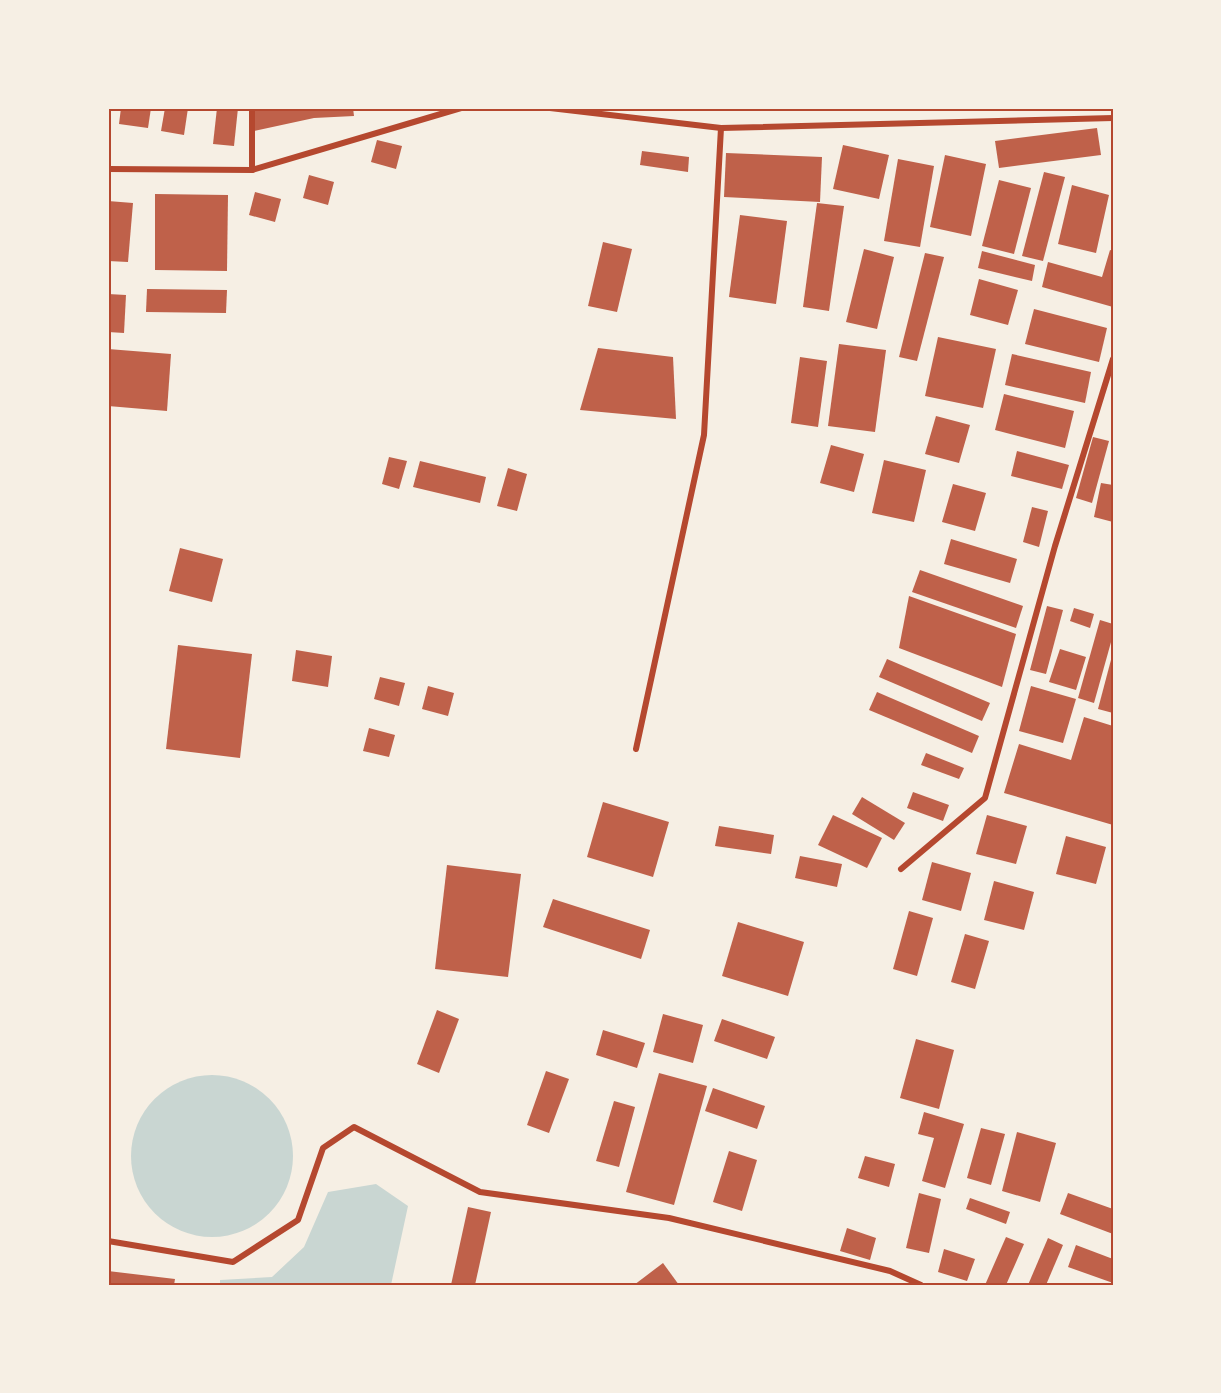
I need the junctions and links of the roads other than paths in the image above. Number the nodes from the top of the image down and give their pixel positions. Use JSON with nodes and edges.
{"nodes":[{"id":1,"x":252,"y":108,"type":"edge"},
{"id":2,"x":461,"y":108,"type":"edge"},
{"id":3,"x":550,"y":108,"type":"edge"},
{"id":4,"x":1113,"y":118,"type":"edge"},
{"id":5,"x":721,"y":128,"type":"junction"},
{"id":6,"x":108,"y":169,"type":"edge"},
{"id":7,"x":252,"y":170,"type":"junction"},
{"id":8,"x":1113,"y":359,"type":"edge"},
{"id":9,"x":636,"y":749,"type":"dead end"},
{"id":10,"x":901,"y":869,"type":"dead end"},
{"id":11,"x":108,"y":1241,"type":"edge"},
{"id":12,"x":921,"y":1285,"type":"edge"}],
"edges":[{"from":1,"to":7,"type":"street"},
{"from":2,"to":7,"type":"street"},
{"from":3,"to":5,"type":"street"},
{"from":4,"to":5,"type":"street"},
{"from":5,"to":9,"type":"street"},
{"from":6,"to":7,"type":"street"},
{"from":8,"to":10,"type":"street"},
{"from":11,"to":12,"type":"street"}]}
